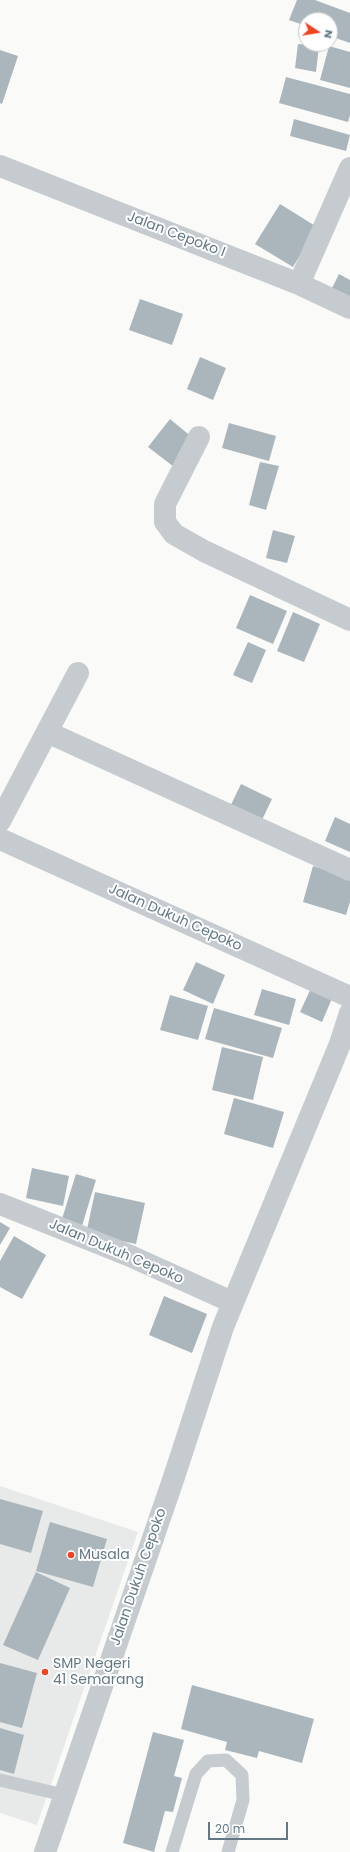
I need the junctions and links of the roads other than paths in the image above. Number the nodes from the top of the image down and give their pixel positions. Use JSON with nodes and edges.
{"nodes":[{"id":1,"x":0,"y":166,"type":"edge"},
{"id":2,"x":350,"y":168,"type":"edge"},
{"id":3,"x":299,"y":284,"type":"junction"},
{"id":4,"x":350,"y":308,"type":"edge"},
{"id":5,"x":199,"y":437,"type":"dead end"},
{"id":6,"x":350,"y":620,"type":"edge"},
{"id":7,"x":78,"y":673,"type":"dead end"},
{"id":8,"x":47,"y":732,"type":"junction"},
{"id":9,"x":0,"y":821,"type":"edge"},
{"id":10,"x":0,"y":839,"type":"edge"},
{"id":11,"x":350,"y":870,"type":"edge"},
{"id":12,"x":350,"y":997,"type":"edge"},
{"id":13,"x":350,"y":1013,"type":"edge"},
{"id":14,"x":0,"y":1204,"type":"edge"},
{"id":15,"x":232,"y":1302,"type":"junction"},
{"id":16,"x":0,"y":1780,"type":"edge"},
{"id":17,"x":64,"y":1795,"type":"junction"},
{"id":18,"x":45,"y":1852,"type":"edge"},
{"id":19,"x":172,"y":1852,"type":"edge"},
{"id":20,"x":228,"y":1852,"type":"edge"}],
"edges":[{"from":1,"to":3,"type":"street","name":"Jalan Cepoko I"},
{"from":2,"to":3,"type":"street"},
{"from":3,"to":4,"type":"street","name":"Jalan Cepoko I"},
{"from":5,"to":6,"type":"street"},
{"from":7,"to":8,"type":"street"},
{"from":8,"to":9,"type":"street"},
{"from":8,"to":11,"type":"street"},
{"from":10,"to":12,"type":"street","name":"Jalan Dukuh Cepoko"},
{"from":13,"to":15,"type":"street","name":"Jalan Dukuh Cepoko"},
{"from":14,"to":15,"type":"street","name":"Jalan Dukuh Cepoko"},
{"from":15,"to":17,"type":"street","name":"Jalan Dukuh Cepoko"},
{"from":16,"to":17,"type":"lane"},
{"from":17,"to":18,"type":"street","name":"Jalan Dukuh Cepoko"},
{"from":19,"to":20,"type":"lane"}]}
